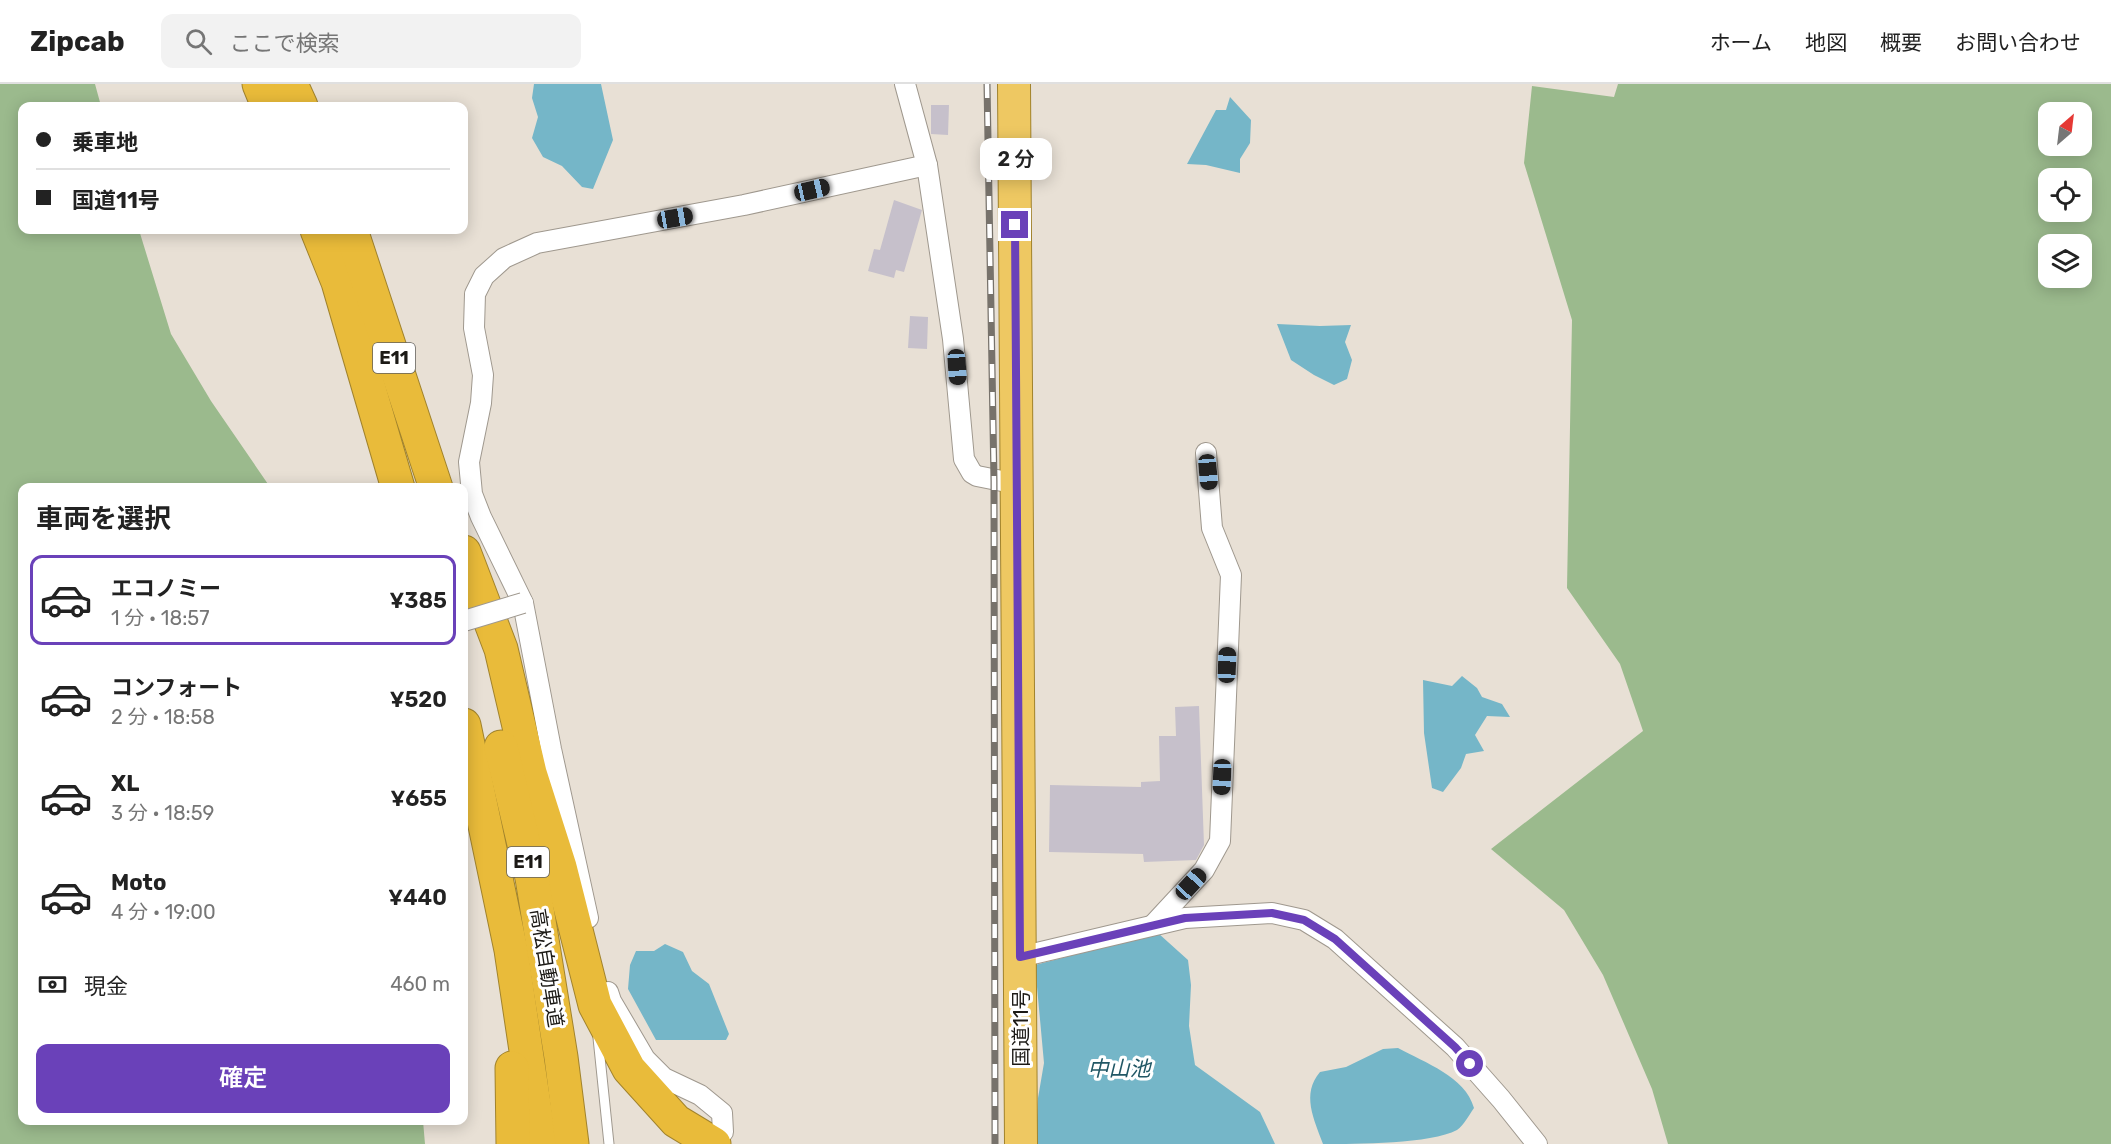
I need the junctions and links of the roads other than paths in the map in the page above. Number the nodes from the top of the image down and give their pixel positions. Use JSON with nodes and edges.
{"nodes":[{"id":1,"x":259,"y":84,"type":"edge"},
{"id":2,"x":291,"y":84,"type":"edge"},
{"id":3,"x":904,"y":84,"type":"edge"},
{"id":4,"x":1014,"y":84,"type":"edge"},
{"id":5,"x":266,"y":102,"type":"edge"},
{"id":6,"x":299,"y":102,"type":"edge"},
{"id":7,"x":927,"y":165,"type":"junction"},
{"id":8,"x":319,"y":234,"type":"edge"},
{"id":9,"x":352,"y":234,"type":"edge"},
{"id":10,"x":1206,"y":453,"type":"dead end"},
{"id":11,"x":397,"y":483,"type":"edge"},
{"id":12,"x":435,"y":483,"type":"edge"},
{"id":13,"x":1017,"y":484,"type":"junction"},
{"id":14,"x":468,"y":562,"type":"edge"},
{"id":15,"x":468,"y":601,"type":"edge"},
{"id":16,"x":523,"y":603,"type":"junction"},
{"id":17,"x":468,"y":620,"type":"edge"},
{"id":18,"x":468,"y":744,"type":"edge"},
{"id":19,"x":1152,"y":925,"type":"junction"},
{"id":20,"x":511,"y":950,"type":"junction"},
{"id":21,"x":1020,"y":957,"type":"junction"},
{"id":22,"x":595,"y":1005,"type":"junction"},
{"id":23,"x":718,"y":1138,"type":"edge"},
{"id":24,"x":513,"y":1144,"type":"edge"},
{"id":25,"x":540,"y":1144,"type":"edge"},
{"id":26,"x":572,"y":1144,"type":"edge"},
{"id":27,"x":609,"y":1144,"type":"edge"},
{"id":28,"x":1020,"y":1144,"type":"edge"},
{"id":29,"x":1537,"y":1144,"type":"edge"}],
"edges":[{"from":1,"to":5,"type":"highway"},
{"from":2,"to":6,"type":"highway"},
{"from":3,"to":7,"type":"street"},
{"from":4,"to":13,"type":"highway","name":"国道11号"},
{"from":7,"to":13,"type":"street"},
{"from":7,"to":16,"type":"street"},
{"from":8,"to":11,"type":"highway","number":"E11"},
{"from":9,"to":12,"type":"highway","number":"E11"},
{"from":10,"to":19,"type":"street"},
{"from":13,"to":21,"type":"highway","name":"国道11号"},
{"from":14,"to":22,"type":"highway"},
{"from":15,"to":26,"type":"highway","name":"高松自動車道","number":"E11"},
{"from":16,"to":17,"type":"street","bridge":true},
{"from":16,"to":23,"type":"street"},
{"from":18,"to":20,"type":"highway","name":"高松自動車道","number":"E11"},
{"from":19,"to":21,"type":"street"},
{"from":19,"to":29,"type":"street"},
{"from":20,"to":24,"type":"highway"},
{"from":20,"to":25,"type":"highway","name":"高松自動車道","number":"E11"},
{"from":21,"to":28,"type":"highway","name":"国道11号"},
{"from":22,"to":23,"type":"highway"},
{"from":22,"to":27,"type":"lane"}]}
